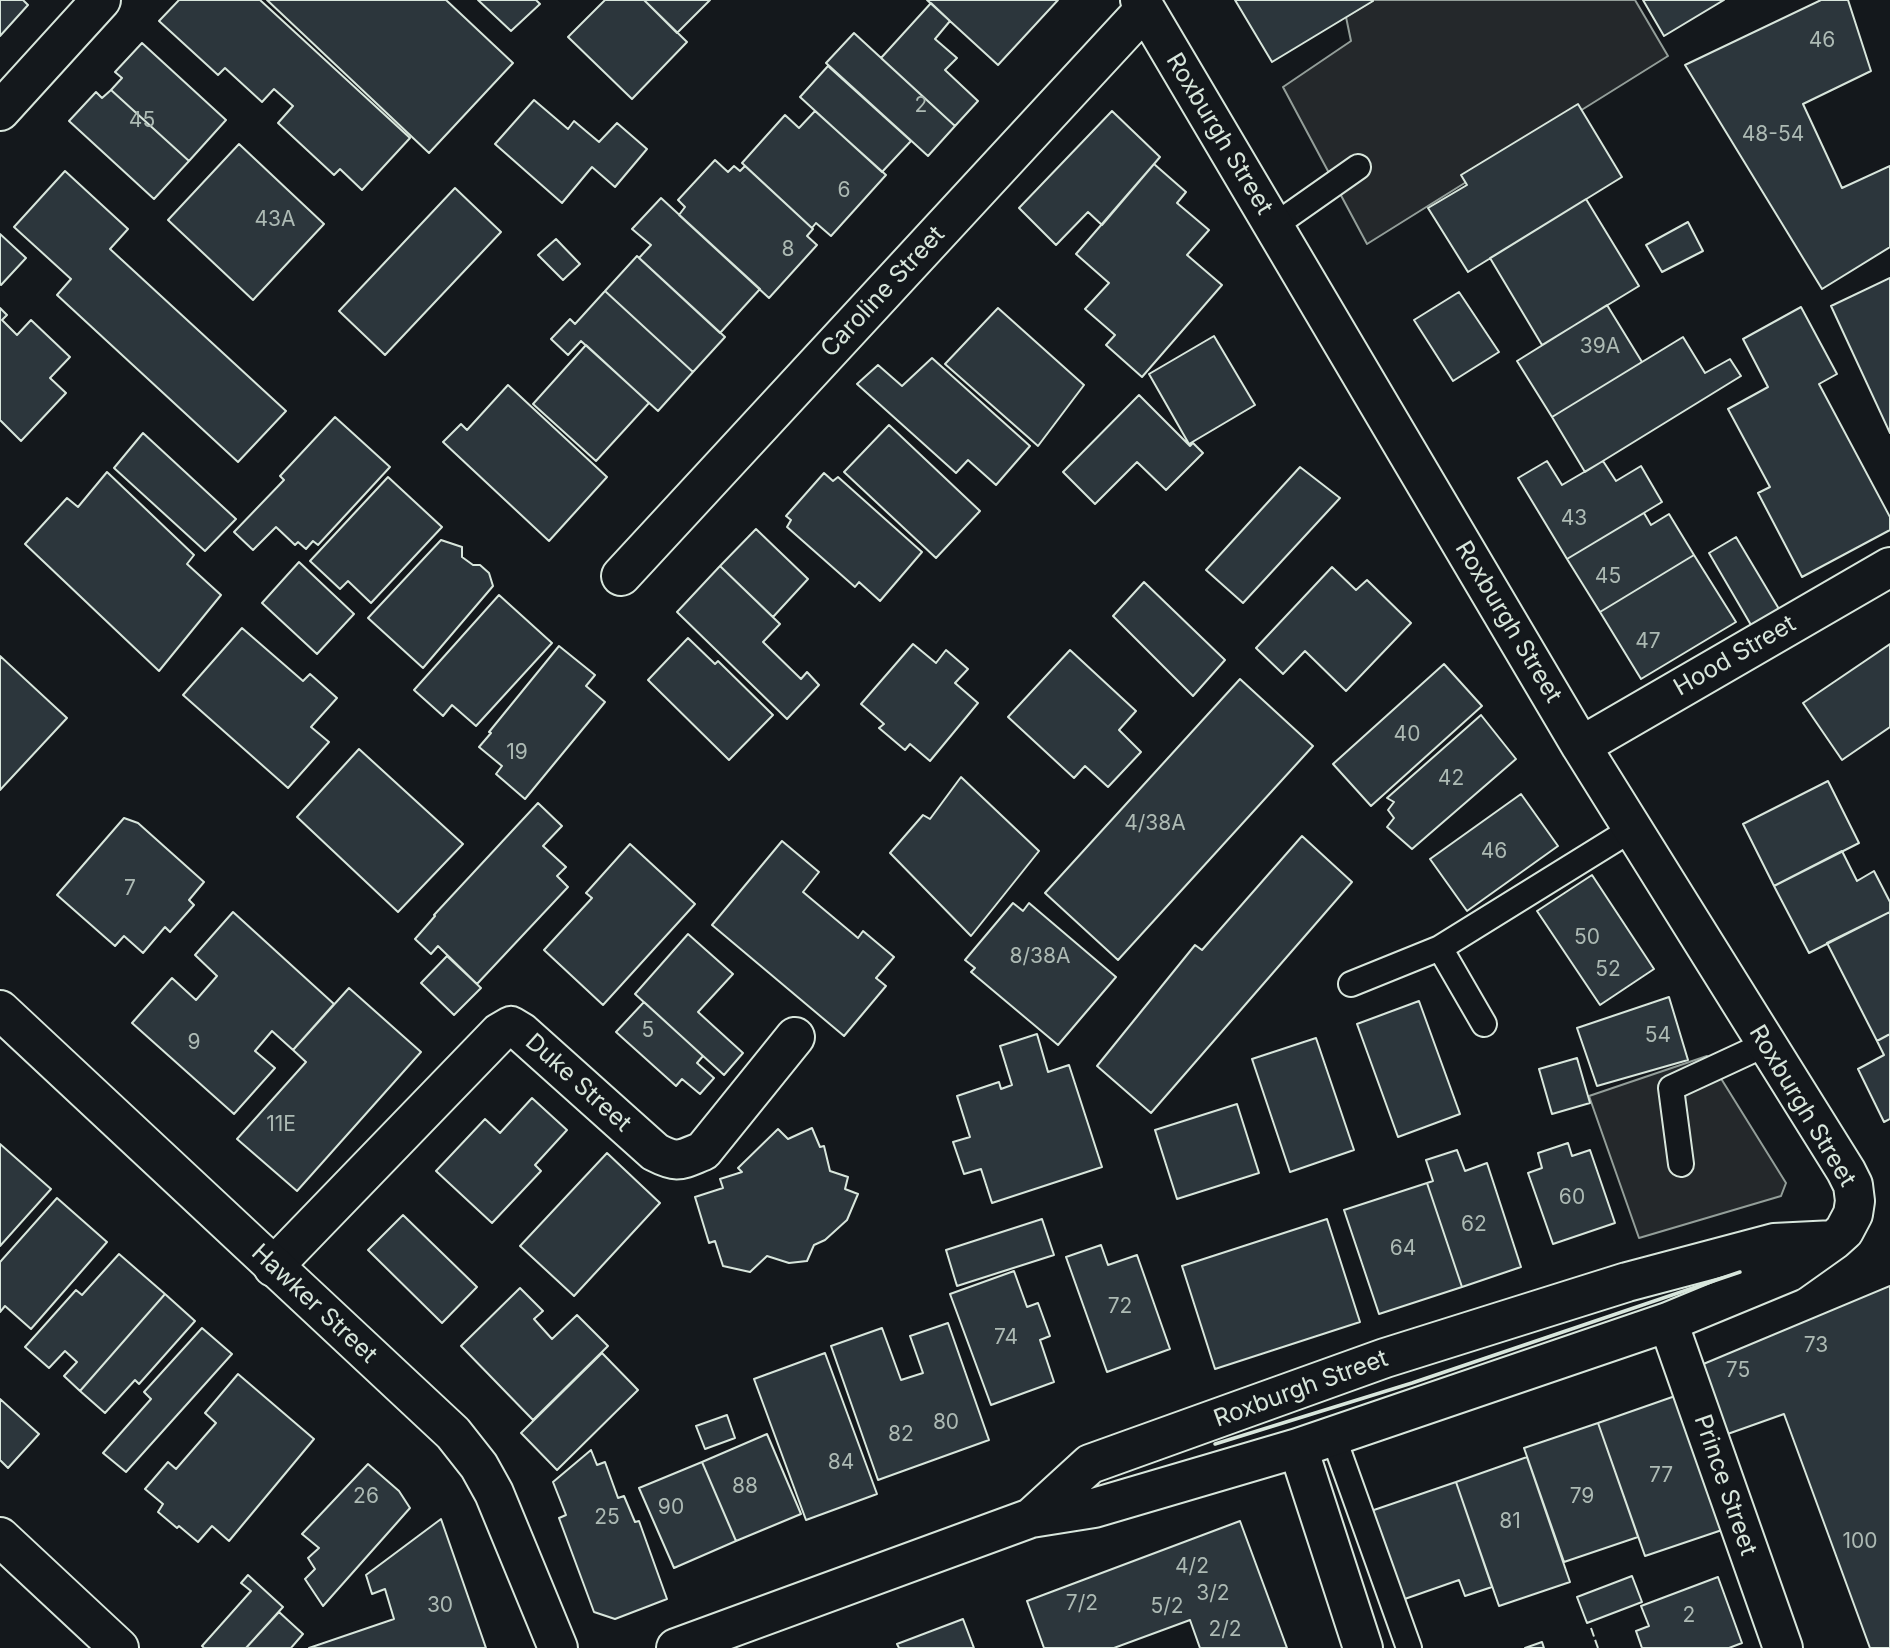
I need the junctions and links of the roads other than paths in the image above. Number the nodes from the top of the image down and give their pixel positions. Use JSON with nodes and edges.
{"nodes":[{"id":1,"x":101,"y":0,"type":"edge"},
{"id":2,"x":1143,"y":4,"type":"edge"},
{"id":3,"x":0,"y":111,"type":"edge"},
{"id":4,"x":1358,"y":167,"type":"dead end"},
{"id":5,"x":1274,"y":226,"type":"junction"},
{"id":6,"x":1890,"y":567,"type":"edge"},
{"id":7,"x":621,"y":576,"type":"dead end"},
{"id":8,"x":1581,"y":746,"type":"junction"},
{"id":9,"x":1632,"y":828,"type":"junction"},
{"id":10,"x":1440,"y":948,"type":"junction"},
{"id":11,"x":1351,"y":984,"type":"dead end"},
{"id":12,"x":0,"y":1010,"type":"edge"},
{"id":13,"x":1484,"y":1024,"type":"dead end"},
{"id":14,"x":795,"y":1037,"type":"dead end"},
{"id":15,"x":1766,"y":1044,"type":"junction"},
{"id":16,"x":1681,"y":1164,"type":"dead end"},
{"id":17,"x":1834,"y":1240,"type":"junction"},
{"id":18,"x":273,"y":1267,"type":"junction"},
{"id":19,"x":1668,"y":1322,"type":"junction"},
{"id":20,"x":1334,"y":1436,"type":"junction"},
{"id":21,"x":1298,"y":1448,"type":"junction"},
{"id":22,"x":1031,"y":1518,"type":"junction"},
{"id":23,"x":0,"y":1537,"type":"edge"},
{"id":24,"x":119,"y":1648,"type":"edge"},
{"id":25,"x":558,"y":1648,"type":"edge"},
{"id":26,"x":676,"y":1648,"type":"edge"},
{"id":27,"x":1363,"y":1648,"type":"edge"},
{"id":28,"x":1409,"y":1648,"type":"edge"},
{"id":29,"x":1783,"y":1648,"type":"edge"}],
"edges":[{"from":1,"to":3,"type":"street"},
{"from":2,"to":5,"type":"street","name":"Roxburgh Street"},
{"from":2,"to":7,"type":"street","name":"Caroline Street"},
{"from":4,"to":5,"type":"lane"},
{"from":5,"to":8,"type":"street","name":"Roxburgh Street"},
{"from":6,"to":8,"type":"street","name":"Hood Street"},
{"from":8,"to":9,"type":"street","name":"Roxburgh Street"},
{"from":9,"to":10,"type":"lane"},
{"from":9,"to":15,"type":"street","name":"Roxburgh Street"},
{"from":10,"to":11,"type":"lane"},
{"from":10,"to":13,"type":"lane"},
{"from":12,"to":18,"type":"street","name":"Hawker Street"},
{"from":14,"to":18,"type":"street","name":"Duke Street"},
{"from":15,"to":16,"type":"lane"},
{"from":15,"to":17,"type":"street","name":"Roxburgh Street"},
{"from":17,"to":19,"type":"street","name":"Roxburgh Street"},
{"from":17,"to":22,"type":"street","name":"Roxburgh Street"},
{"from":18,"to":25,"type":"street","name":"Hawker Street"},
{"from":19,"to":20,"type":"street","name":"Roxburgh Street"},
{"from":19,"to":29,"type":"street","name":"Prince Street"},
{"from":20,"to":21,"type":"street","name":"Roxburgh Street"},
{"from":20,"to":28,"type":"lane"},
{"from":21,"to":22,"type":"street","name":"Roxburgh Street"},
{"from":21,"to":27,"type":"street"},
{"from":22,"to":26,"type":"street","name":"Roxburgh Street"},
{"from":23,"to":24,"type":"street"}]}
